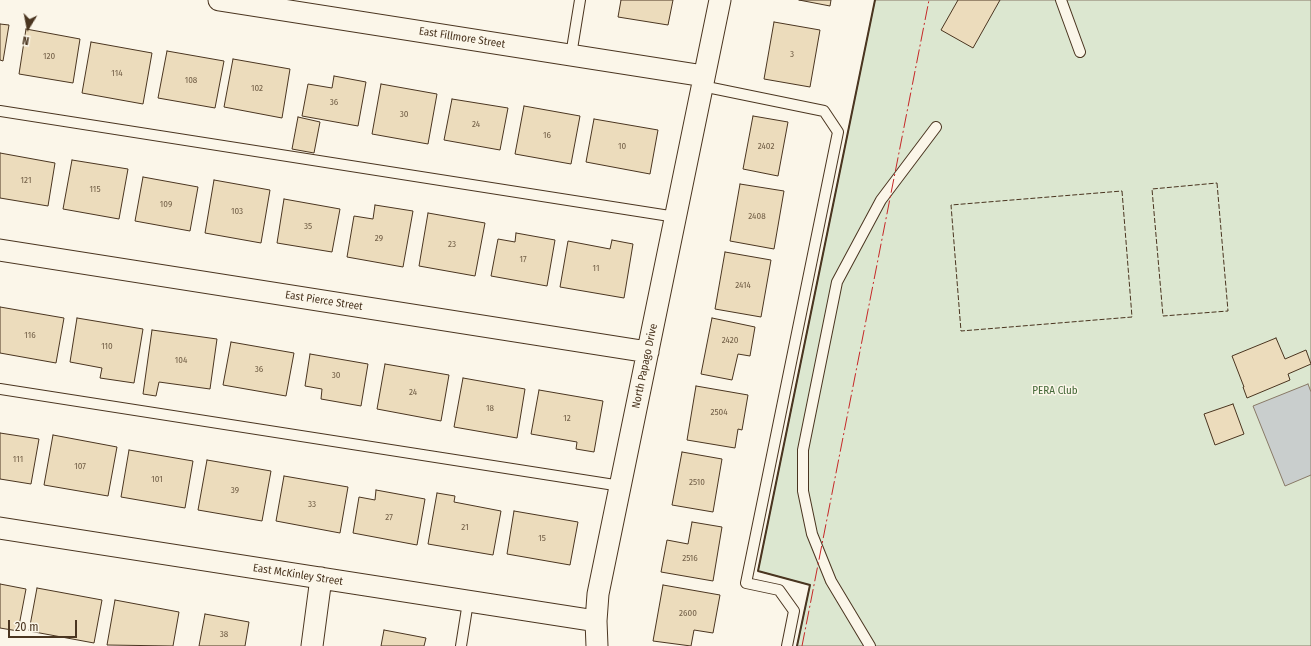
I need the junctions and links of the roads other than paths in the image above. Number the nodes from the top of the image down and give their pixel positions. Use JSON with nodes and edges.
{"nodes":[{"id":1,"x":219,"y":0,"type":"edge"},
{"id":2,"x":580,"y":0,"type":"edge"},
{"id":3,"x":720,"y":0,"type":"edge"},
{"id":4,"x":1061,"y":0,"type":"edge"},
{"id":5,"x":1080,"y":52,"type":"dead end"},
{"id":6,"x":571,"y":55,"type":"junction"},
{"id":7,"x":703,"y":81,"type":"junction"},
{"id":8,"x":0,"y":111,"type":"edge"},
{"id":9,"x":936,"y":127,"type":"dead end"},
{"id":10,"x":676,"y":217,"type":"junction"},
{"id":11,"x":0,"y":250,"type":"edge"},
{"id":12,"x":648,"y":352,"type":"junction"},
{"id":13,"x":0,"y":389,"type":"edge"},
{"id":14,"x":621,"y":486,"type":"junction"},
{"id":15,"x":0,"y":528,"type":"edge"},
{"id":16,"x":321,"y":578,"type":"junction"},
{"id":17,"x":468,"y":602,"type":"junction"},
{"id":18,"x":596,"y":621,"type":"junction"},
{"id":19,"x":312,"y":646,"type":"edge"},
{"id":20,"x":461,"y":646,"type":"edge"},
{"id":21,"x":597,"y":646,"type":"edge"},
{"id":22,"x":787,"y":646,"type":"edge"},
{"id":23,"x":870,"y":646,"type":"edge"}],
"edges":[{"from":1,"to":6,"type":"street","name":"East Fillmore Street"},
{"from":2,"to":6,"type":"lane"},
{"from":3,"to":7,"type":"street","name":"North Papago Drive"},
{"from":4,"to":5,"type":"lane"},
{"from":6,"to":7,"type":"street","name":"East Fillmore Street"},
{"from":7,"to":10,"type":"street","name":"North Papago Drive"},
{"from":7,"to":22,"type":"lane"},
{"from":8,"to":10,"type":"lane"},
{"from":9,"to":23,"type":"lane"},
{"from":10,"to":12,"type":"street","name":"North Papago Drive"},
{"from":11,"to":12,"type":"street","name":"East Pierce Street"},
{"from":12,"to":14,"type":"street","name":"North Papago Drive"},
{"from":13,"to":14,"type":"lane"},
{"from":14,"to":18,"type":"street","name":"North Papago Drive"},
{"from":15,"to":16,"type":"street","name":"East McKinley Street"},
{"from":16,"to":17,"type":"street","name":"East McKinley Street"},
{"from":16,"to":19,"type":"street"},
{"from":17,"to":18,"type":"street","name":"East McKinley Street"},
{"from":17,"to":20,"type":"lane"},
{"from":18,"to":21,"type":"street","name":"North Papago Drive"}]}
